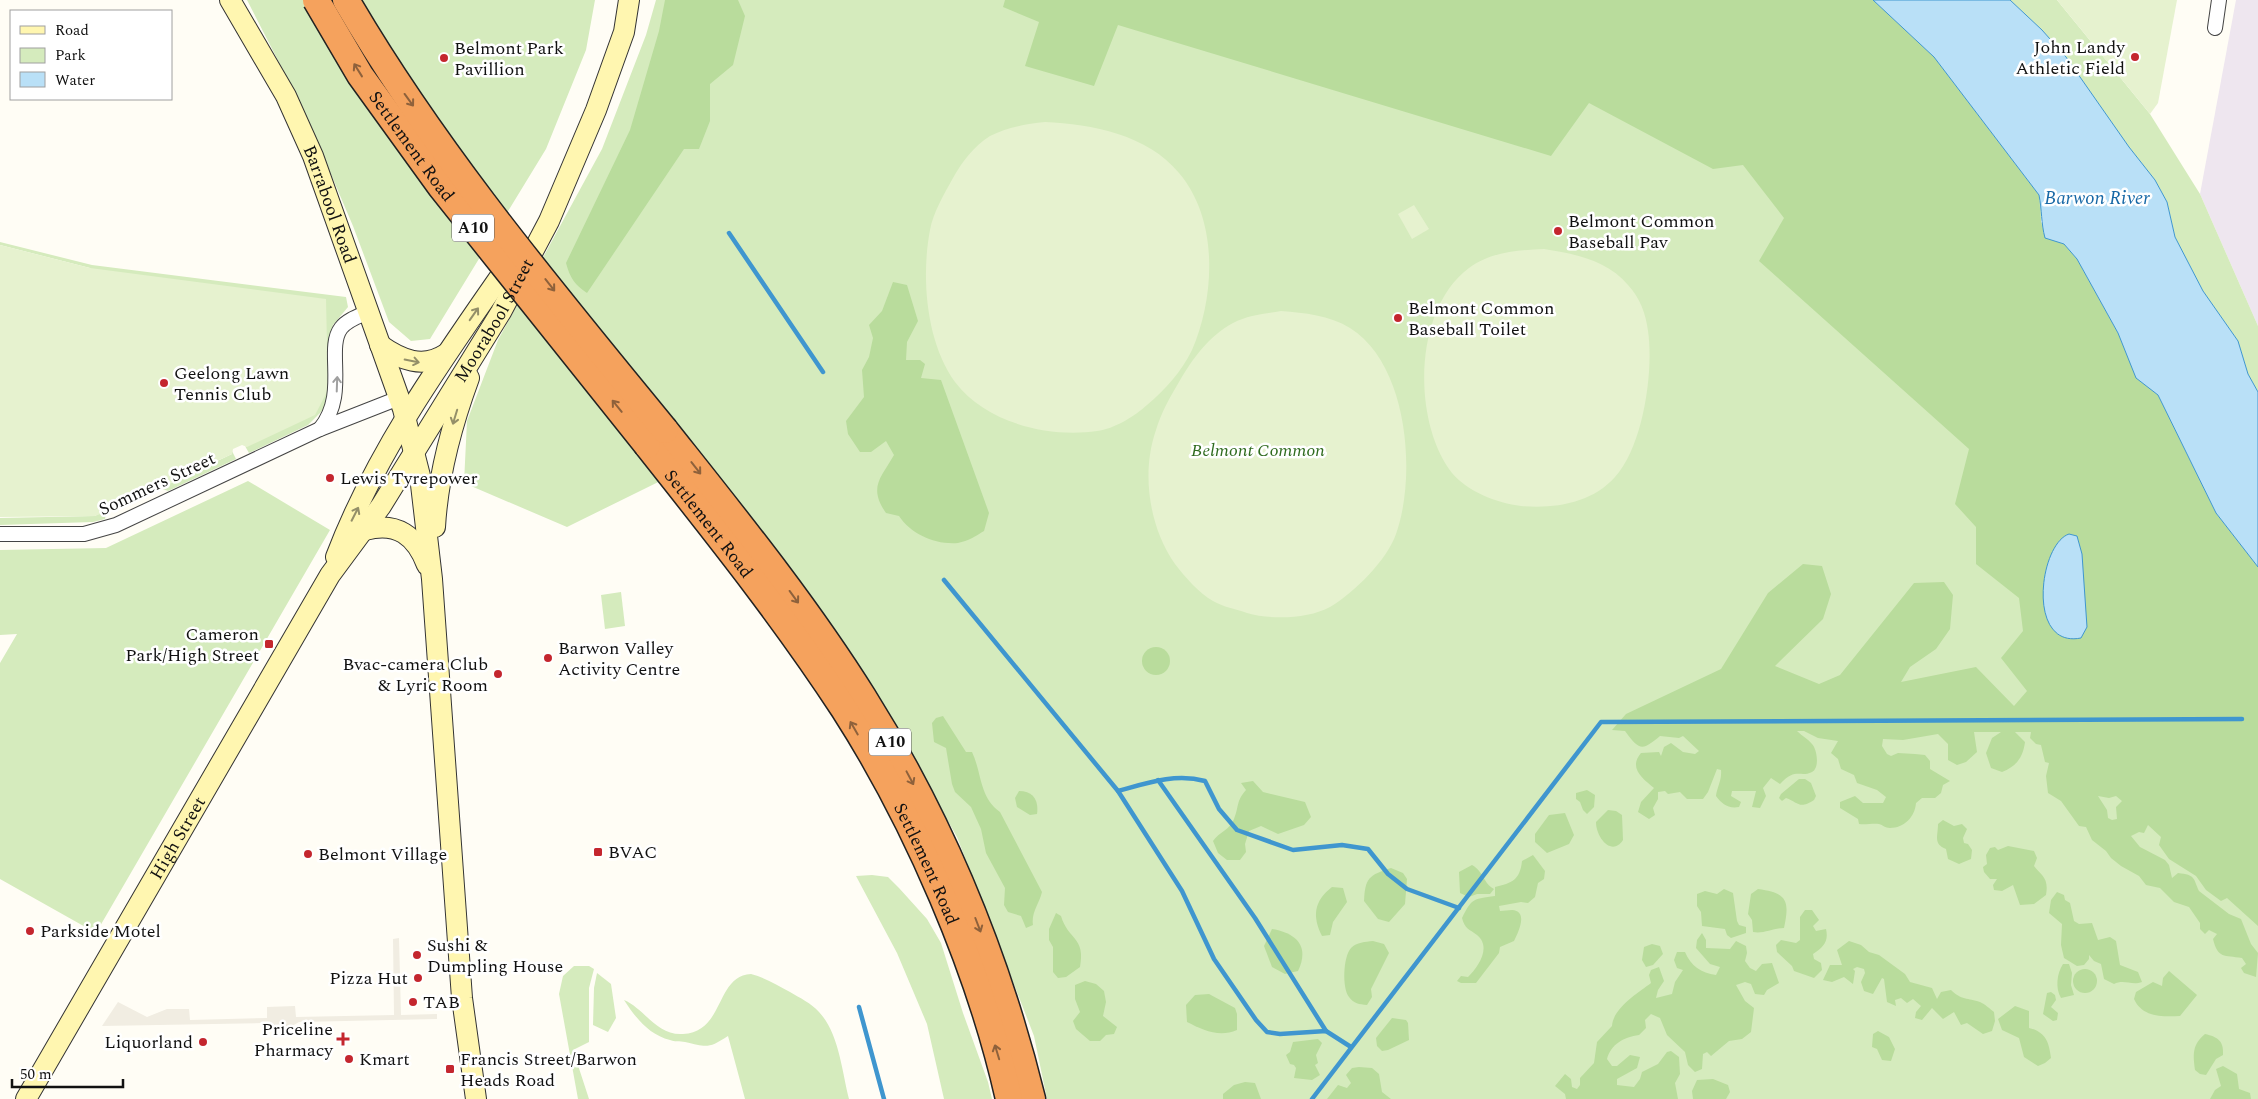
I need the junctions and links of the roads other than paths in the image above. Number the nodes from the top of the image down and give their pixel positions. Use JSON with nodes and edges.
{"nodes":[{"id":1,"x":230,"y":0,"type":"edge"},
{"id":2,"x":316,"y":0,"type":"edge"},
{"id":3,"x":346,"y":0,"type":"edge"},
{"id":4,"x":629,"y":0,"type":"edge"},
{"id":5,"x":2219,"y":0,"type":"edge"},
{"id":6,"x":2215,"y":28,"type":"dead end"},
{"id":7,"x":564,"y":184,"type":"junction"},
{"id":8,"x":368,"y":312,"type":"junction"},
{"id":9,"x":483,"y":339,"type":"junction"},
{"id":10,"x":380,"y":345,"type":"junction"},
{"id":11,"x":446,"y":354,"type":"junction"},
{"id":12,"x":399,"y":398,"type":"junction"},
{"id":13,"x":406,"y":418,"type":"junction"},
{"id":14,"x":320,"y":429,"type":"junction"},
{"id":15,"x":656,"y":437,"type":"junction"},
{"id":16,"x":415,"y":450,"type":"junction"},
{"id":17,"x":366,"y":530,"type":"junction"},
{"id":18,"x":0,"y":534,"type":"edge"},
{"id":19,"x":330,"y":575,"type":"junction"},
{"id":20,"x":432,"y":579,"type":"junction"},
{"id":21,"x":26,"y":1099,"type":"edge"},
{"id":22,"x":476,"y":1099,"type":"edge"},
{"id":23,"x":1009,"y":1099,"type":"edge"},
{"id":24,"x":1032,"y":1099,"type":"edge"}],
"edges":[{"from":1,"to":8,"type":"street","name":"Barrabool Road"},
{"from":15,"to":2,"type":"highway","name":"Settlement Road","number":"A10","one_way":true,"bridge":true},
{"from":3,"to":15,"type":"highway","name":"Settlement Road","number":"A10","one_way":true,"bridge":true},
{"from":4,"to":7,"type":"street","name":"Moorabool Street"},
{"from":5,"to":6,"type":"street"},
{"from":7,"to":9,"type":"street","name":"Moorabool Street"},
{"from":11,"to":7,"type":"street","name":"Moorabool Street","one_way":true},
{"from":8,"to":10,"type":"street","name":"Barrabool Road"},
{"from":14,"to":8,"type":"street","one_way":true},
{"from":9,"to":16,"type":"street","name":"Moorabool Street"},
{"from":9,"to":20,"type":"street","one_way":true},
{"from":10,"to":11,"type":"street","one_way":true},
{"from":10,"to":12,"type":"street","name":"Barrabool Road"},
{"from":11,"to":13,"type":"street","name":"Moorabool Street"},
{"from":12,"to":13,"type":"street","name":"Barrabool Road"},
{"from":12,"to":14,"type":"street","name":"Sommers Street"},
{"from":13,"to":16,"type":"street","name":"Barrabool Road"},
{"from":19,"to":13,"type":"street","name":"High Street","one_way":true},
{"from":14,"to":18,"type":"street","name":"Sommers Street"},
{"from":23,"to":15,"type":"highway","name":"Settlement Road","number":"A10","one_way":true},
{"from":15,"to":24,"type":"highway","name":"Settlement Road","number":"A10","one_way":true},
{"from":16,"to":17,"type":"street","name":"High Street"},
{"from":16,"to":20,"type":"street","name":"Barrabool Road"},
{"from":17,"to":19,"type":"street","name":"High Street"},
{"from":17,"to":20,"type":"street"},
{"from":19,"to":21,"type":"street","name":"High Street"},
{"from":20,"to":22,"type":"street"}]}
